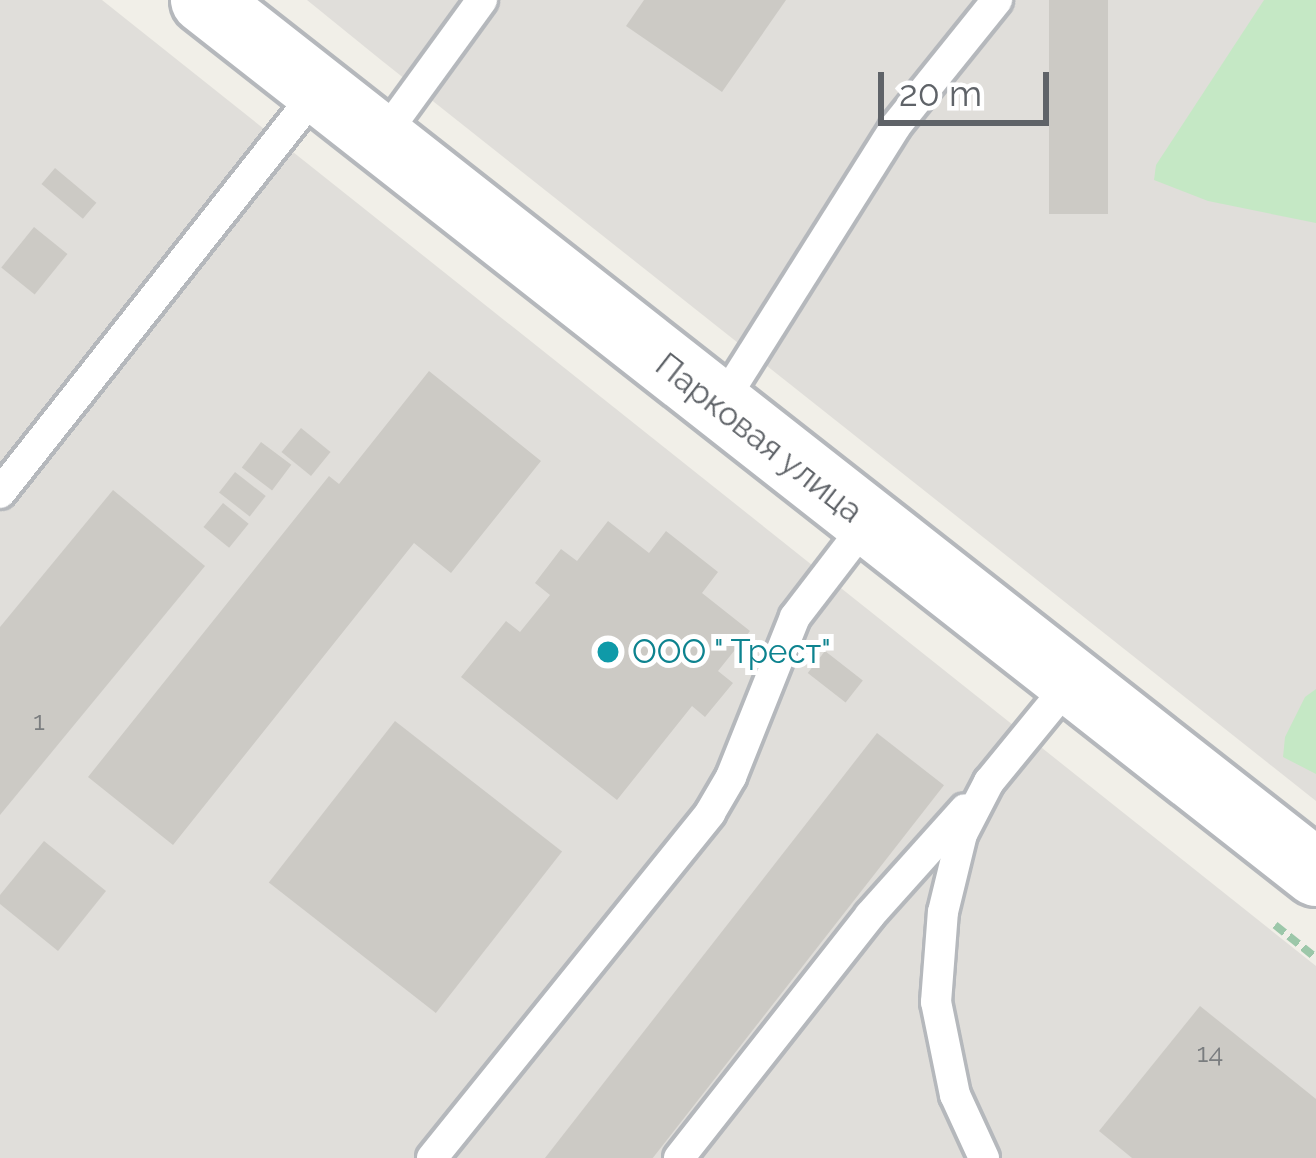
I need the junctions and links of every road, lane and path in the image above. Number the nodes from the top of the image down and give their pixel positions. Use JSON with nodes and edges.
{"nodes":[{"id":1,"x":204,"y":0,"type":"edge"},
{"id":2,"x":482,"y":0,"type":"edge"},
{"id":3,"x":997,"y":0,"type":"edge"},
{"id":4,"x":318,"y":90,"type":"junction"},
{"id":5,"x":381,"y":140,"type":"junction"},
{"id":6,"x":719,"y":407,"type":"junction"},
{"id":7,"x":0,"y":493,"type":"edge"},
{"id":8,"x":867,"y":523,"type":"junction"},
{"id":9,"x":1070,"y":683,"type":"junction"},
{"id":10,"x":989,"y":782,"type":"junction"},
{"id":11,"x":1316,"y":873,"type":"edge"},
{"id":12,"x":432,"y":1158,"type":"edge"},
{"id":13,"x":679,"y":1158,"type":"edge"},
{"id":14,"x":984,"y":1158,"type":"edge"}],
"edges":[{"from":1,"to":4,"type":"main road","name":"Парковая улица"},
{"from":2,"to":5,"type":"lane"},
{"from":3,"to":6,"type":"lane"},
{"from":4,"to":5,"type":"main road","name":"Парковая улица"},
{"from":4,"to":7,"type":"lane"},
{"from":5,"to":6,"type":"main road","name":"Парковая улица"},
{"from":6,"to":8,"type":"main road","name":"Парковая улица"},
{"from":8,"to":9,"type":"main road","name":"Парковая улица"},
{"from":8,"to":12,"type":"lane"},
{"from":9,"to":10,"type":"lane"},
{"from":9,"to":11,"type":"main road","name":"Парковая улица"},
{"from":10,"to":13,"type":"lane"},
{"from":10,"to":14,"type":"lane"}]}
